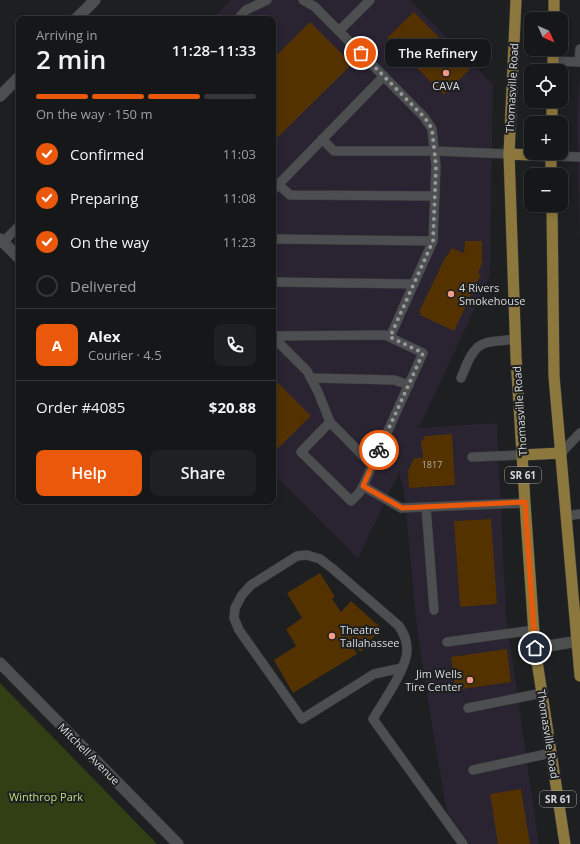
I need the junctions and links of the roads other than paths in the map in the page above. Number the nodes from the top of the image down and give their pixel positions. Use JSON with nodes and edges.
{"nodes":[{"id":1,"x":95,"y":0,"type":"edge"},
{"id":2,"x":267,"y":0,"type":"edge"},
{"id":3,"x":303,"y":0,"type":"edge"},
{"id":4,"x":370,"y":0,"type":"edge"},
{"id":5,"x":516,"y":0,"type":"edge"},
{"id":6,"x":554,"y":0,"type":"edge"},
{"id":7,"x":554,"y":12,"type":"edge"},
{"id":8,"x":79,"y":16,"type":"edge"},
{"id":9,"x":241,"y":16,"type":"edge"},
{"id":10,"x":339,"y":31,"type":"junction"},
{"id":11,"x":580,"y":49,"type":"edge"},
{"id":12,"x":580,"y":62,"type":"edge"},
{"id":13,"x":566,"y":64,"type":"edge"},
{"id":14,"x":384,"y":76,"type":"junction"},
{"id":15,"x":16,"y":80,"type":"edge"},
{"id":16,"x":0,"y":96,"type":"edge"},
{"id":17,"x":322,"y":139,"type":"junction"},
{"id":18,"x":434,"y":151,"type":"junction"},
{"id":19,"x":509,"y":154,"type":"junction"},
{"id":20,"x":524,"y":154,"type":"edge"},
{"id":21,"x":568,"y":156,"type":"edge"},
{"id":22,"x":580,"y":157,"type":"edge"},
{"id":23,"x":276,"y":187,"type":"edge"},
{"id":24,"x":435,"y":196,"type":"junction"},
{"id":25,"x":552,"y":212,"type":"edge"},
{"id":26,"x":16,"y":228,"type":"edge"},
{"id":27,"x":276,"y":239,"type":"edge"},
{"id":28,"x":1,"y":240,"type":"edge"},
{"id":29,"x":433,"y":241,"type":"junction"},
{"id":30,"x":16,"y":255,"type":"edge"},
{"id":31,"x":276,"y":282,"type":"edge"},
{"id":32,"x":414,"y":284,"type":"junction"},
{"id":33,"x":276,"y":336,"type":"edge"},
{"id":34,"x":390,"y":337,"type":"junction"},
{"id":35,"x":276,"y":339,"type":"edge"},
{"id":36,"x":515,"y":340,"type":"junction"},
{"id":37,"x":311,"y":378,"type":"junction"},
{"id":38,"x":461,"y":378,"type":"dead end"},
{"id":39,"x":409,"y":385,"type":"junction"},
{"id":40,"x":330,"y":422,"type":"junction"},
{"id":41,"x":580,"y":433,"type":"edge"},
{"id":42,"x":561,"y":453,"type":"junction"},
{"id":43,"x":522,"y":455,"type":"junction"},
{"id":44,"x":472,"y":457,"type":"dead end"},
{"id":45,"x":372,"y":465,"type":"junction"},
{"id":46,"x":363,"y":486,"type":"junction"},
{"id":47,"x":525,"y":502,"type":"junction"},
{"id":48,"x":426,"y":507,"type":"junction"},
{"id":49,"x":580,"y":514,"type":"edge"},
{"id":50,"x":566,"y":516,"type":"junction"},
{"id":51,"x":434,"y":610,"type":"dead end"},
{"id":52,"x":534,"y":630,"type":"junction"},
{"id":53,"x":578,"y":641,"type":"edge"},
{"id":54,"x":447,"y":642,"type":"dead end"},
{"id":55,"x":535,"y":648,"type":"junction"},
{"id":56,"x":0,"y":663,"type":"edge"},
{"id":57,"x":402,"y":668,"type":"junction"},
{"id":58,"x":580,"y":676,"type":"edge"},
{"id":59,"x":542,"y":693,"type":"junction"},
{"id":60,"x":468,"y":708,"type":"dead end"},
{"id":61,"x":551,"y":753,"type":"junction"},
{"id":62,"x":473,"y":770,"type":"dead end"},
{"id":63,"x":178,"y":844,"type":"edge"},
{"id":64,"x":463,"y":844,"type":"edge"},
{"id":65,"x":565,"y":844,"type":"edge"}],
"edges":[{"from":1,"to":8,"type":"street"},
{"from":2,"to":9,"type":"lane"},
{"from":3,"to":10,"type":"lane"},
{"from":4,"to":10,"type":"lane"},
{"from":5,"to":19,"type":"main road","name":"Thomasville Road","number":"SR 61"},
{"from":6,"to":7,"type":"main road"},
{"from":10,"to":14,"type":"lane"},
{"from":11,"to":12,"type":"lane"},
{"from":12,"to":13,"type":"lane"},
{"from":14,"to":17,"type":"lane"},
{"from":14,"to":18,"type":"lane"},
{"from":15,"to":16,"type":"street"},
{"from":17,"to":18,"type":"lane"},
{"from":17,"to":23,"type":"lane"},
{"from":18,"to":19,"type":"lane"},
{"from":18,"to":24,"type":"lane"},
{"from":19,"to":20,"type":"main road"},
{"from":19,"to":36,"type":"main road","name":"Thomasville Road","number":"SR 61"},
{"from":21,"to":22,"type":"lane"},
{"from":23,"to":24,"type":"lane"},
{"from":24,"to":29,"type":"lane"},
{"from":25,"to":42,"type":"main road"},
{"from":26,"to":28,"type":"lane"},
{"from":27,"to":29,"type":"lane"},
{"from":28,"to":30,"type":"street"},
{"from":29,"to":32,"type":"lane"},
{"from":31,"to":32,"type":"lane"},
{"from":32,"to":34,"type":"lane"},
{"from":33,"to":34,"type":"lane"},
{"from":34,"to":39,"type":"lane"},
{"from":35,"to":37,"type":"lane"},
{"from":36,"to":38,"type":"lane"},
{"from":36,"to":43,"type":"main road","name":"Thomasville Road","number":"SR 61"},
{"from":37,"to":39,"type":"lane"},
{"from":37,"to":40,"type":"lane"},
{"from":39,"to":45,"type":"lane"},
{"from":40,"to":45,"type":"lane"},
{"from":40,"to":46,"type":"lane"},
{"from":41,"to":42,"type":"lane"},
{"from":42,"to":43,"type":"main road"},
{"from":42,"to":50,"type":"main road"},
{"from":43,"to":44,"type":"lane"},
{"from":43,"to":47,"type":"main road","name":"Thomasville Road","number":"SR 61"},
{"from":45,"to":46,"type":"lane"},
{"from":46,"to":48,"type":"lane"},
{"from":47,"to":48,"type":"lane"},
{"from":47,"to":52,"type":"main road","name":"Thomasville Road","number":"SR 61"},
{"from":48,"to":51,"type":"lane"},
{"from":49,"to":50,"type":"lane"},
{"from":50,"to":53,"type":"main road"},
{"from":52,"to":54,"type":"lane"},
{"from":52,"to":55,"type":"main road","name":"Thomasville Road","number":"SR 61"},
{"from":53,"to":55,"type":"street"},
{"from":53,"to":58,"type":"main road"},
{"from":55,"to":59,"type":"main road","name":"Thomasville Road","number":"SR 61"},
{"from":56,"to":63,"type":"street","name":"Mitchell Avenue"},
{"from":57,"to":57,"type":"lane"},
{"from":57,"to":64,"type":"lane"},
{"from":59,"to":60,"type":"lane"},
{"from":59,"to":61,"type":"main road","name":"Thomasville Road","number":"SR 61"},
{"from":61,"to":62,"type":"lane"},
{"from":61,"to":65,"type":"main road","name":"Thomasville Road","number":"SR 61"}]}
